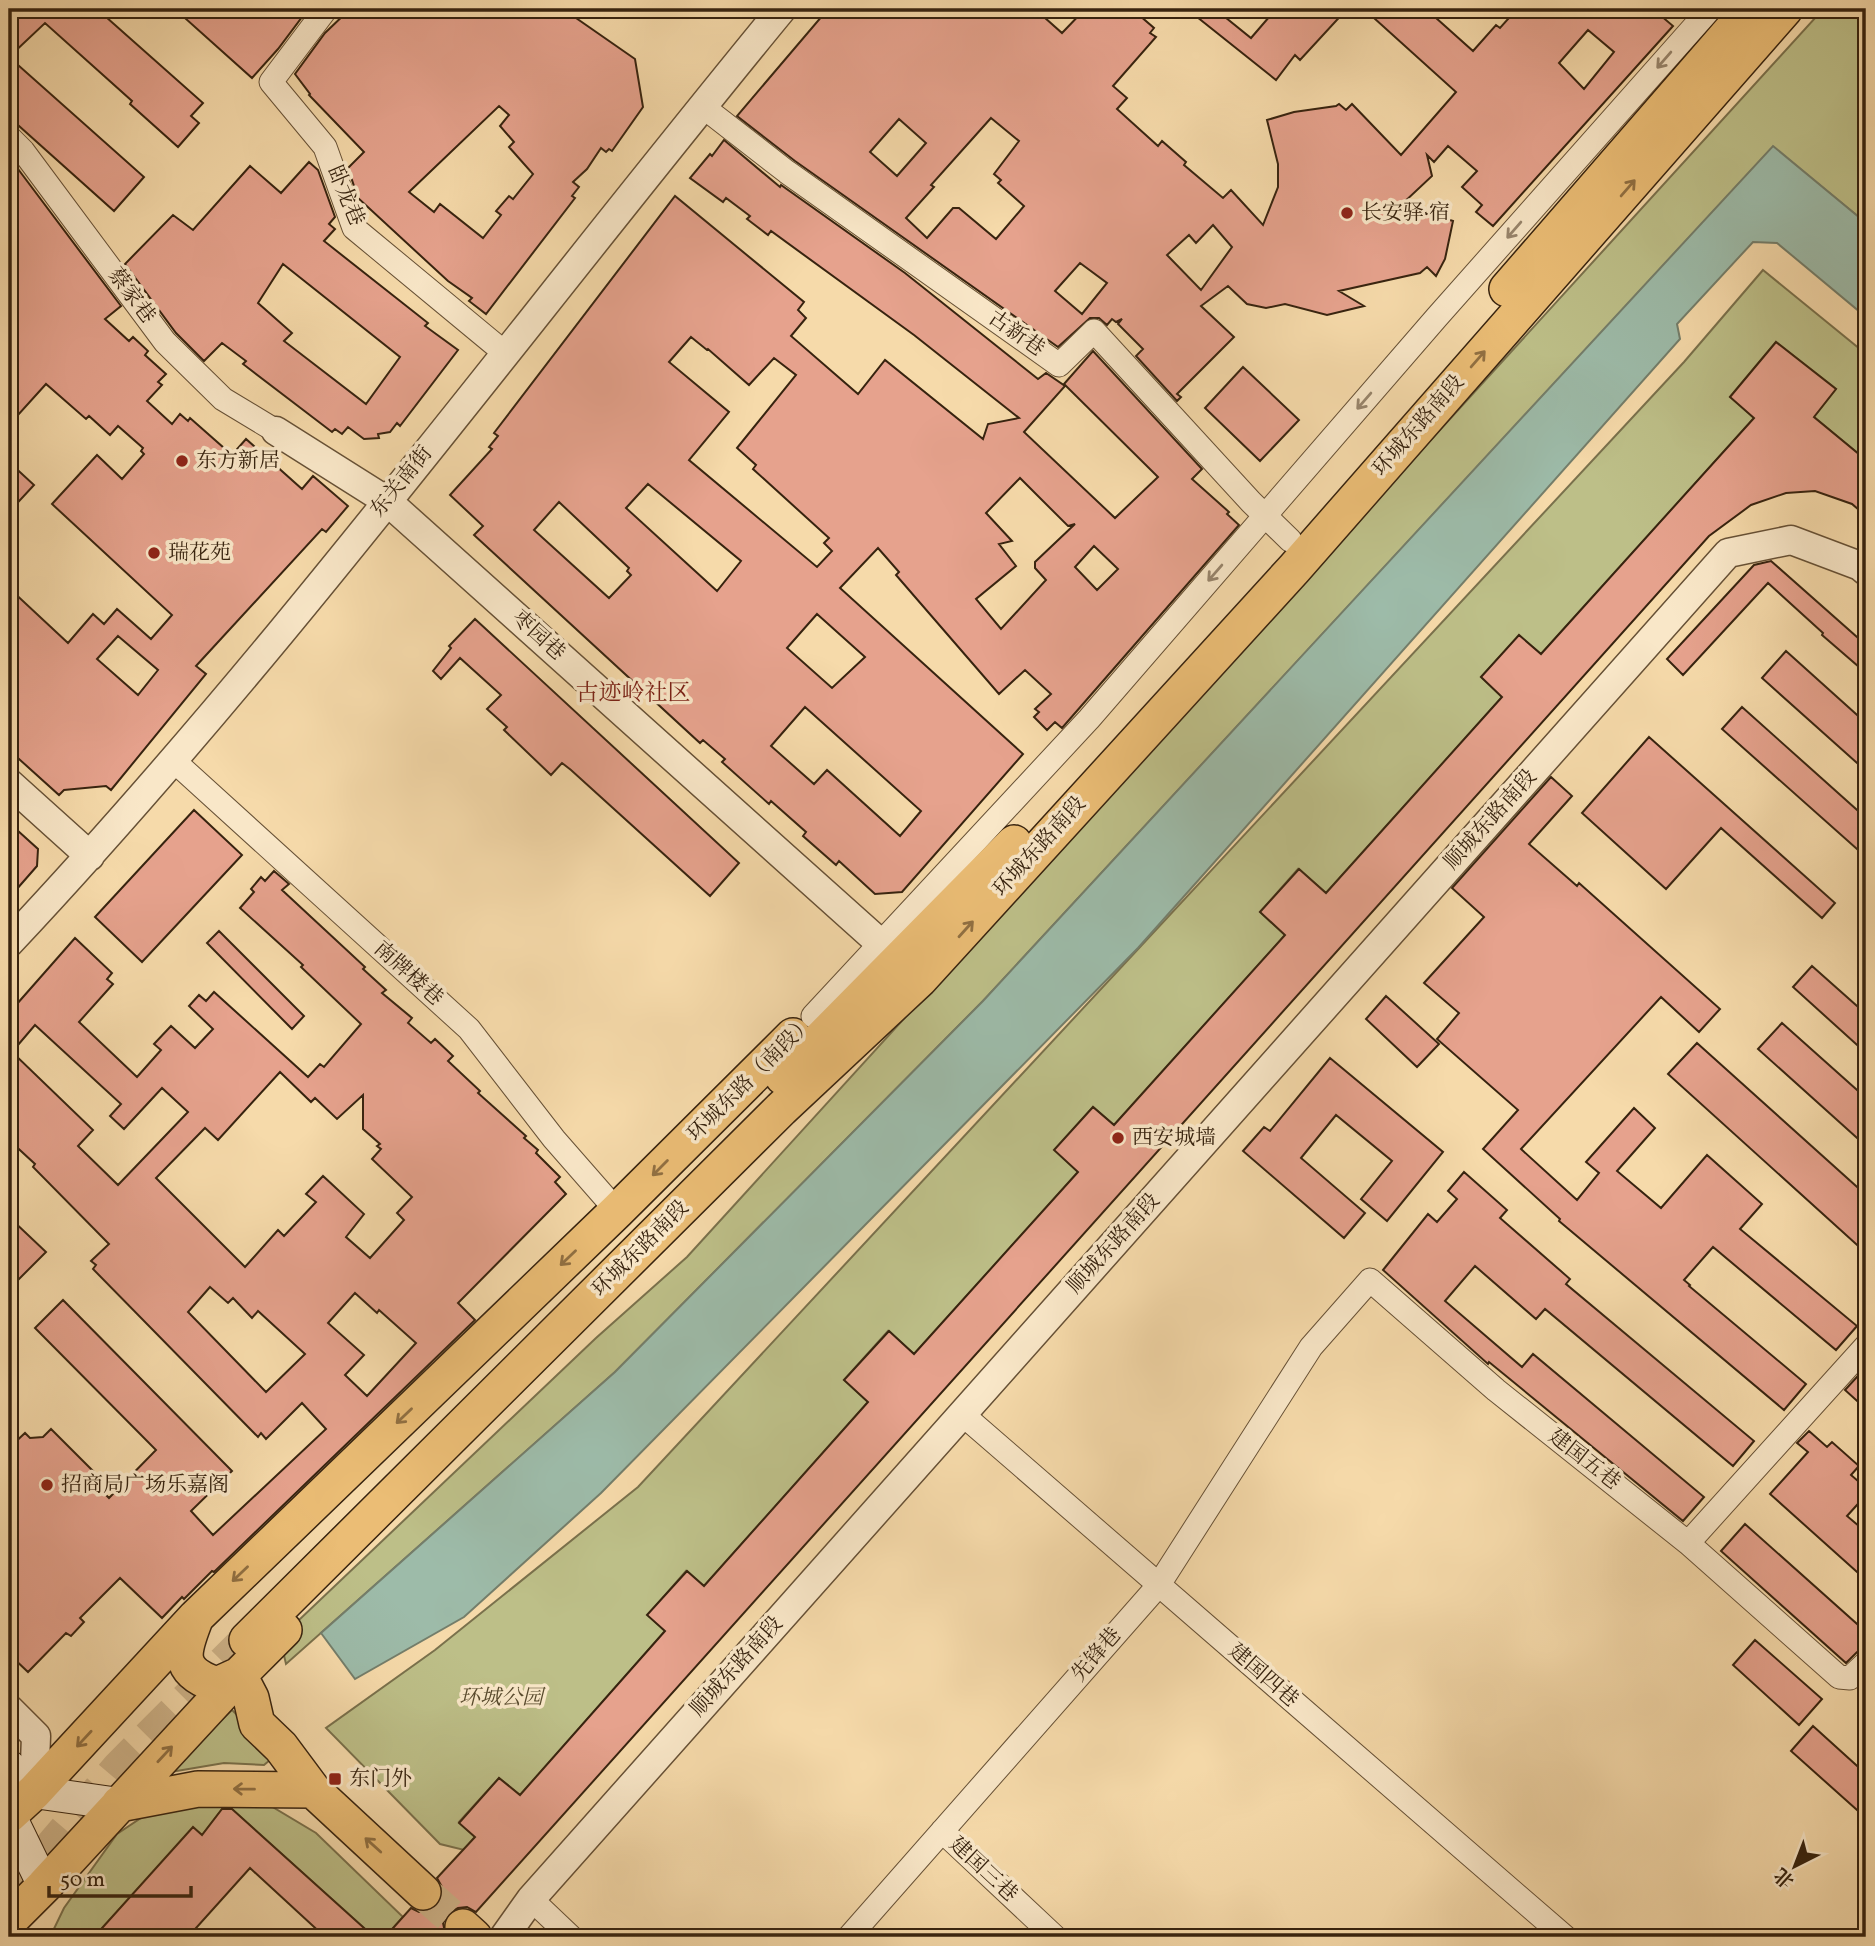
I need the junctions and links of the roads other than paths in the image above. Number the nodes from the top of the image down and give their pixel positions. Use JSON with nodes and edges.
{"nodes":[{"id":1,"x":327,"y":9,"type":"edge"},
{"id":2,"x":782,"y":9,"type":"edge"},
{"id":3,"x":1710,"y":9,"type":"edge"},
{"id":4,"x":1750,"y":9,"type":"edge"},
{"id":5,"x":1785,"y":9,"type":"edge"},
{"id":6,"x":702,"y":106,"type":"junction"},
{"id":7,"x":9,"y":137,"type":"edge"},
{"id":8,"x":505,"y":354,"type":"junction"},
{"id":9,"x":276,"y":431,"type":"joint"},
{"id":10,"x":387,"y":501,"type":"junction"},
{"id":11,"x":1264,"y":515,"type":"junction"},
{"id":12,"x":1290,"y":540,"type":"junction"},
{"id":13,"x":1866,"y":571,"type":"edge"},
{"id":14,"x":174,"y":761,"type":"junction"},
{"id":15,"x":9,"y":783,"type":"edge"},
{"id":16,"x":90,"y":856,"type":"junction"},
{"id":17,"x":9,"y":943,"type":"edge"},
{"id":18,"x":899,"y":961,"type":"junction"},
{"id":19,"x":617,"y":1211,"type":"junction"},
{"id":20,"x":1866,"y":1346,"type":"edge"},
{"id":21,"x":1311,"y":1347,"type":"joint"},
{"id":22,"x":962,"y":1415,"type":"junction"},
{"id":23,"x":1688,"y":1543,"type":"junction"},
{"id":24,"x":1158,"y":1586,"type":"junction"},
{"id":25,"x":196,"y":1617,"type":"junction"},
{"id":26,"x":239,"y":1632,"type":"tunnel mouth"},
{"id":27,"x":1866,"y":1663,"type":"edge"},
{"id":28,"x":239,"y":1675,"type":"junction"},
{"id":29,"x":9,"y":1709,"type":"edge"},
{"id":30,"x":9,"y":1766,"type":"edge"},
{"id":31,"x":313,"y":1790,"type":"junction"},
{"id":32,"x":119,"y":1804,"type":"junction"},
{"id":33,"x":14,"y":1810,"type":"edge"},
{"id":34,"x":942,"y":1831,"type":"junction"},
{"id":35,"x":44,"y":1886,"type":"junction"},
{"id":36,"x":423,"y":1892,"type":"tunnel mouth"},
{"id":37,"x":531,"y":1899,"type":"junction"},
{"id":38,"x":9,"y":1921,"type":"edge"},
{"id":39,"x":24,"y":1937,"type":"edge"},
{"id":40,"x":504,"y":1937,"type":"edge"},
{"id":41,"x":571,"y":1937,"type":"edge"},
{"id":42,"x":849,"y":1937,"type":"edge"},
{"id":43,"x":1055,"y":1937,"type":"edge"},
{"id":44,"x":1565,"y":1937,"type":"edge"}],
"edges":[{"from":1,"to":8,"type":"street","name":"卧龙巷"},
{"from":2,"to":6,"type":"street","name":"东关南街"},
{"from":3,"to":11,"type":"street","one_way":true},
{"from":4,"to":12,"type":"main road","name":"环城东路南段"},
{"from":18,"to":5,"type":"main road","name":"环城东路南段","one_way":true},
{"from":6,"to":8,"type":"street","name":"东关南街"},
{"from":6,"to":11,"type":"street","name":"古新巷"},
{"from":7,"to":9,"type":"street","name":"蔡家巷"},
{"from":8,"to":10,"type":"street","name":"东关南街"},
{"from":9,"to":10,"type":"street","name":"枣园巷"},
{"from":10,"to":14,"type":"street","name":"东关南街"},
{"from":10,"to":18,"type":"street","name":"枣园巷"},
{"from":11,"to":12,"type":"street","name":"古新巷"},
{"from":11,"to":18,"type":"street","one_way":true},
{"from":12,"to":18,"type":"main road","name":"环城东路南段"},
{"from":13,"to":22,"type":"street","name":"顺城东路南段"},
{"from":14,"to":16,"type":"street","name":"东关南街"},
{"from":14,"to":19,"type":"street","name":"南牌楼巷"},
{"from":15,"to":16,"type":"street"},
{"from":16,"to":17,"type":"street","name":"东关南街"},
{"from":18,"to":19,"type":"main road","name":"环城东路（南段）","one_way":true},
{"from":18,"to":26,"type":"main road","name":"环城东路南段"},
{"from":18,"to":28,"type":"main road"},
{"from":19,"to":25,"type":"main road","name":"环城东路（南段）","one_way":true},
{"from":20,"to":23,"type":"street"},
{"from":21,"to":23,"type":"street","name":"建国五巷"},
{"from":21,"to":24,"type":"street","name":"先锋巷"},
{"from":22,"to":24,"type":"street","name":"建国四巷"},
{"from":22,"to":37,"type":"street","name":"顺城东路南段"},
{"from":23,"to":27,"type":"street","name":"建国五巷"},
{"from":24,"to":34,"type":"street","name":"先锋巷"},
{"from":24,"to":44,"type":"street","name":"建国四巷"},
{"from":25,"to":28,"type":"main road"},
{"from":25,"to":33,"type":"main road","name":"环城东路（南段）","one_way":true},
{"from":28,"to":31,"type":"main road"},
{"from":32,"to":28,"type":"main road","one_way":true},
{"from":29,"to":33,"type":"street"},
{"from":30,"to":33,"type":"main road"},
{"from":31,"to":32,"type":"main road","one_way":true},
{"from":36,"to":31,"type":"main road","one_way":true},
{"from":32,"to":33,"type":"main road"},
{"from":32,"to":35,"type":"main road"},
{"from":33,"to":35,"type":"main road"},
{"from":34,"to":42,"type":"street","name":"先锋巷"},
{"from":34,"to":43,"type":"street","name":"建国三巷"},
{"from":35,"to":38,"type":"main road"},
{"from":35,"to":39,"type":"main road"},
{"from":37,"to":40,"type":"street","name":"顺城东路南段"},
{"from":37,"to":41,"type":"street"}]}
